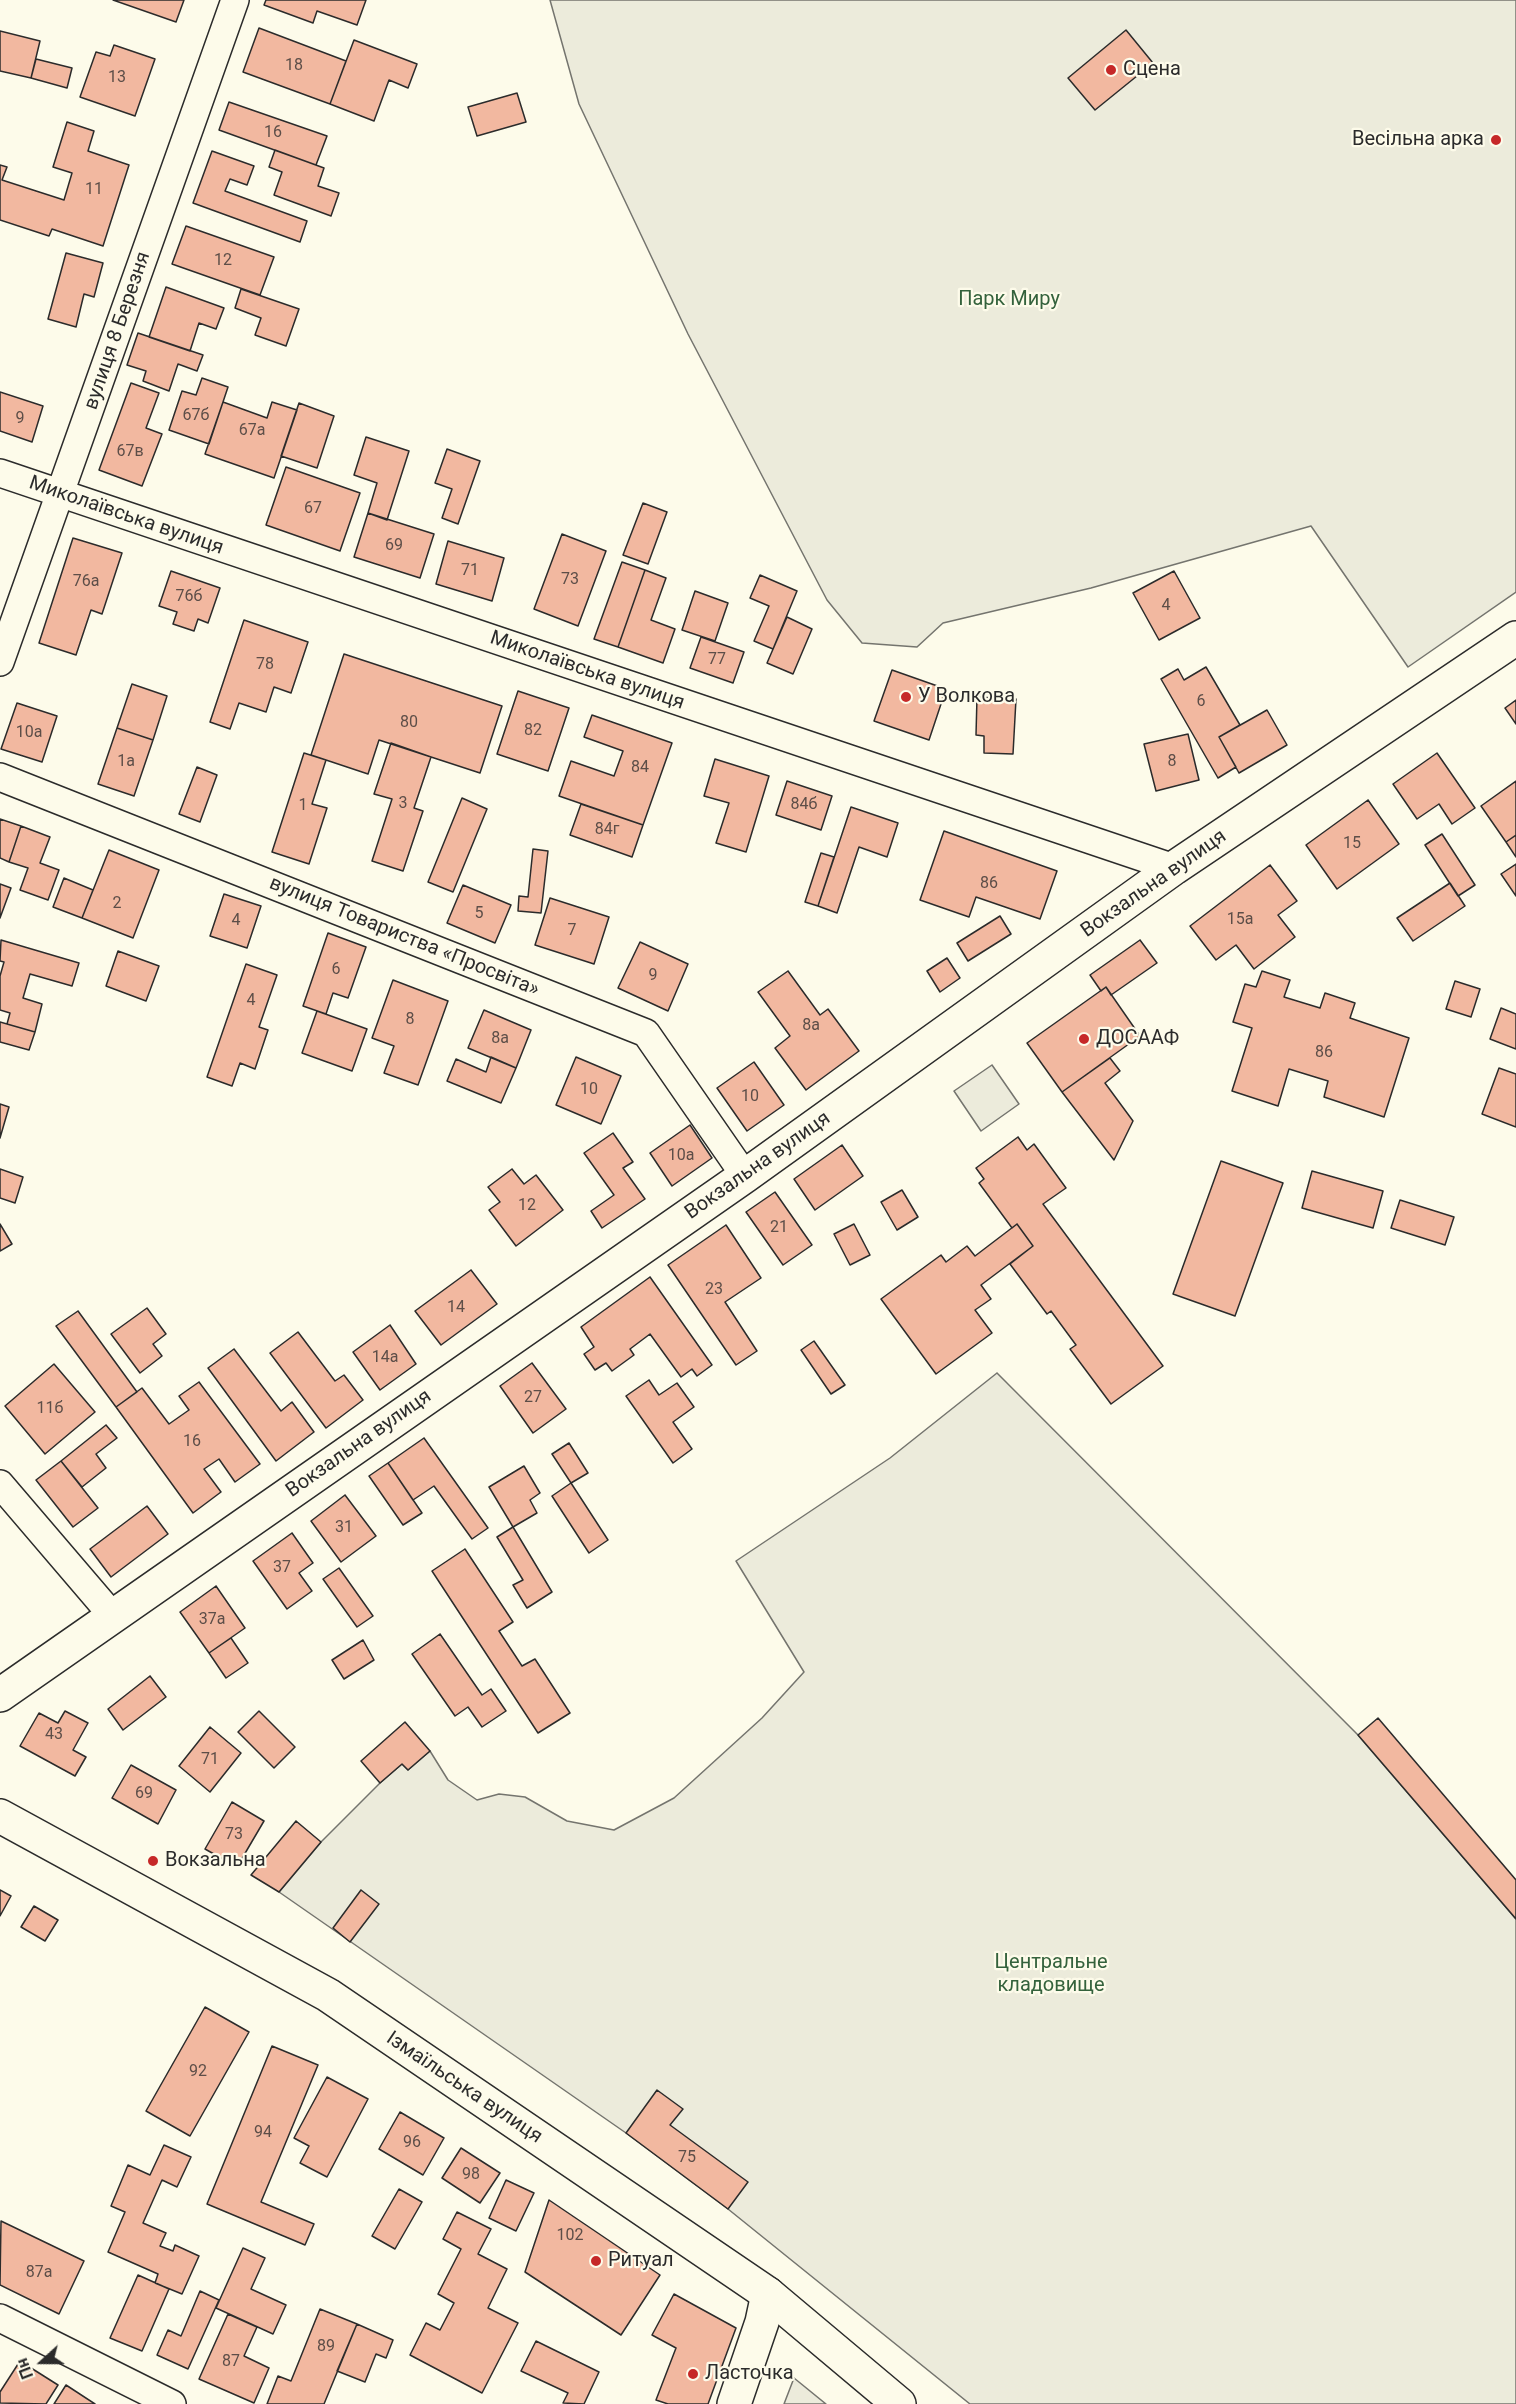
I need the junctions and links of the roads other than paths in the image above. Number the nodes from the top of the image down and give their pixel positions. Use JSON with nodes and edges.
{"nodes":[{"id":1,"x":236,"y":0,"type":"edge"},
{"id":2,"x":0,"y":473,"type":"edge"},
{"id":3,"x":61,"y":494,"type":"junction"},
{"id":4,"x":1516,"y":638,"type":"edge"},
{"id":5,"x":0,"y":662,"type":"edge"},
{"id":6,"x":0,"y":777,"type":"edge"},
{"id":7,"x":1174,"y":868,"type":"junction"},
{"id":8,"x":746,"y":1176,"type":"junction"},
{"id":9,"x":0,"y":1484,"type":"edge"},
{"id":10,"x":112,"y":1615,"type":"junction"},
{"id":11,"x":0,"y":1695,"type":"edge"},
{"id":12,"x":0,"y":1816,"type":"edge"},
{"id":13,"x":768,"y":2294,"type":"junction"},
{"id":14,"x":0,"y":2318,"type":"edge"},
{"id":15,"x":172,"y":2404,"type":"edge"},
{"id":16,"x":734,"y":2404,"type":"edge"},
{"id":17,"x":899,"y":2404,"type":"edge"}],
"edges":[{"from":1,"to":3,"type":"street","name":"вулиця 8 Березня"},
{"from":2,"to":3,"type":"street","name":"Миколаївська вулиця"},
{"from":3,"to":5,"type":"street","name":"вулиця 8 Березня"},
{"from":3,"to":7,"type":"street","name":"Миколаївська вулиця"},
{"from":4,"to":7,"type":"street","name":"Вокзальна вулиця"},
{"from":6,"to":8,"type":"street","name":"вулиця Товариства «Просвіта»"},
{"from":7,"to":8,"type":"street","name":"Вокзальна вулиця"},
{"from":8,"to":10,"type":"street","name":"Вокзальна вулиця"},
{"from":9,"to":10,"type":"street"},
{"from":10,"to":11,"type":"street","name":"Вокзальна вулиця"},
{"from":12,"to":13,"type":"street","name":"Ізмаїльська вулиця"},
{"from":13,"to":16,"type":"street"},
{"from":13,"to":17,"type":"street","name":"Ізмаїльська вулиця"},
{"from":14,"to":15,"type":"street"}]}
